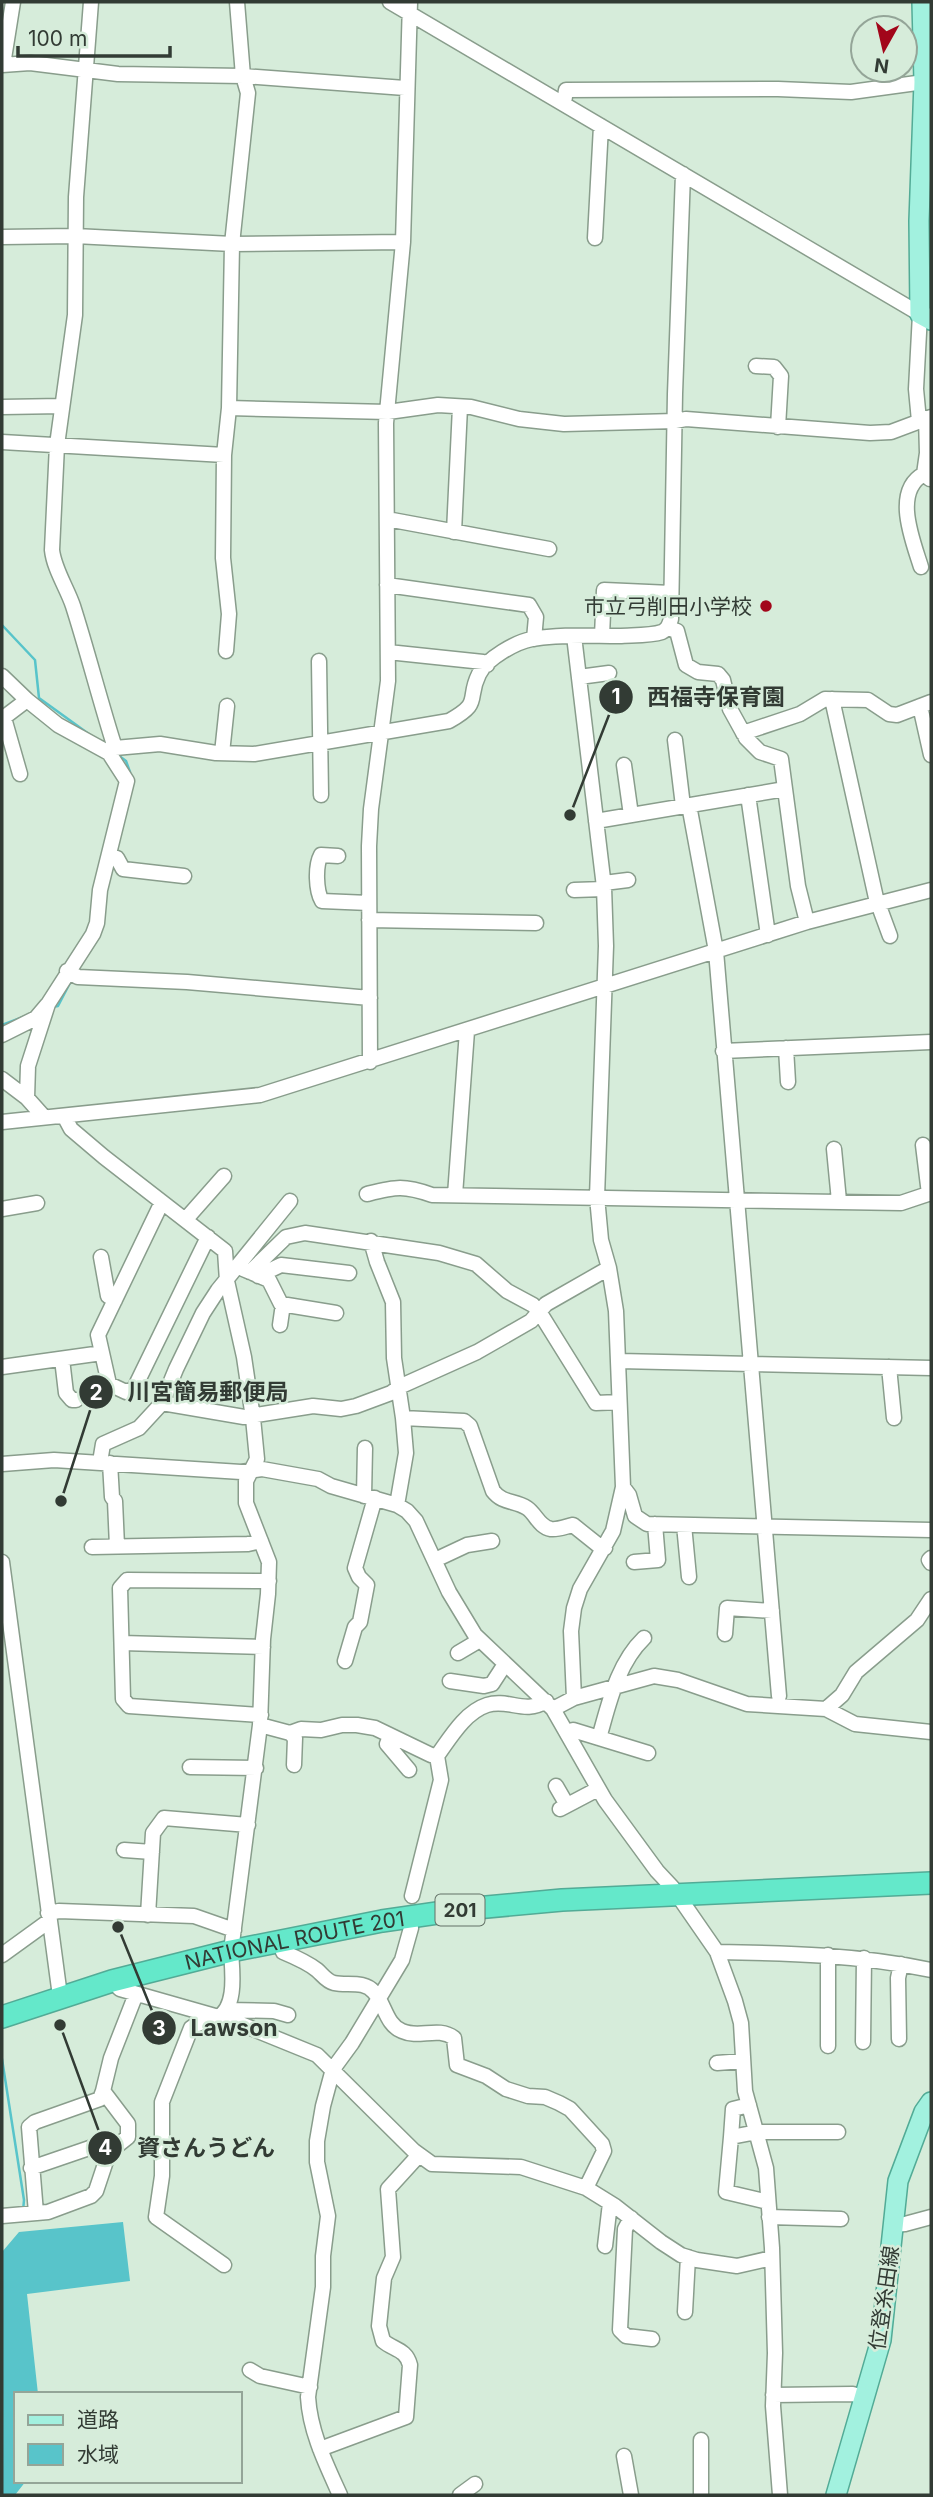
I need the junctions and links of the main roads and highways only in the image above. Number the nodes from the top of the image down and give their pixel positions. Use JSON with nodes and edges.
{"nodes":[{"id":1,"x":922,"y":2,"type":"edge"},
{"id":2,"x":925,"y":265,"type":"edge"},
{"id":3,"x":925,"y":317,"type":"edge"},
{"id":4,"x":931,"y":1872,"type":"edge"},
{"id":5,"x":931,"y":1884,"type":"edge"},
{"id":6,"x":675,"y":1892,"type":"junction"},
{"id":7,"x":233,"y":1940,"type":"junction"},
{"id":8,"x":59,"y":1991,"type":"junction"},
{"id":9,"x":2,"y":2004,"type":"edge"},
{"id":10,"x":2,"y":2017,"type":"edge"},
{"id":11,"x":931,"y":2102,"type":"edge"},
{"id":12,"x":835,"y":2495,"type":"edge"}],
"edges":[{"from":1,"to":2,"type":"main road"},
{"from":2,"to":3,"type":"main road"},
{"from":4,"to":6,"type":"highway","name":"NATIONAL ROUTE 201","number":"201"},
{"from":5,"to":6,"type":"highway","name":"NATIONAL ROUTE 201","number":"201"},
{"from":6,"to":7,"type":"highway","name":"NATIONAL ROUTE 201","number":"201"},
{"from":6,"to":7,"type":"highway","name":"NATIONAL ROUTE 201","number":"201"},
{"from":7,"to":8,"type":"highway","name":"NATIONAL ROUTE 201","number":"201"},
{"from":7,"to":8,"type":"highway","name":"NATIONAL ROUTE 201","number":"201"},
{"from":8,"to":9,"type":"highway","name":"NATIONAL ROUTE 201","number":"201"},
{"from":8,"to":10,"type":"highway","name":"NATIONAL ROUTE 201","number":"201"},
{"from":11,"to":12,"type":"main road","name":"位登糸田線"}]}
